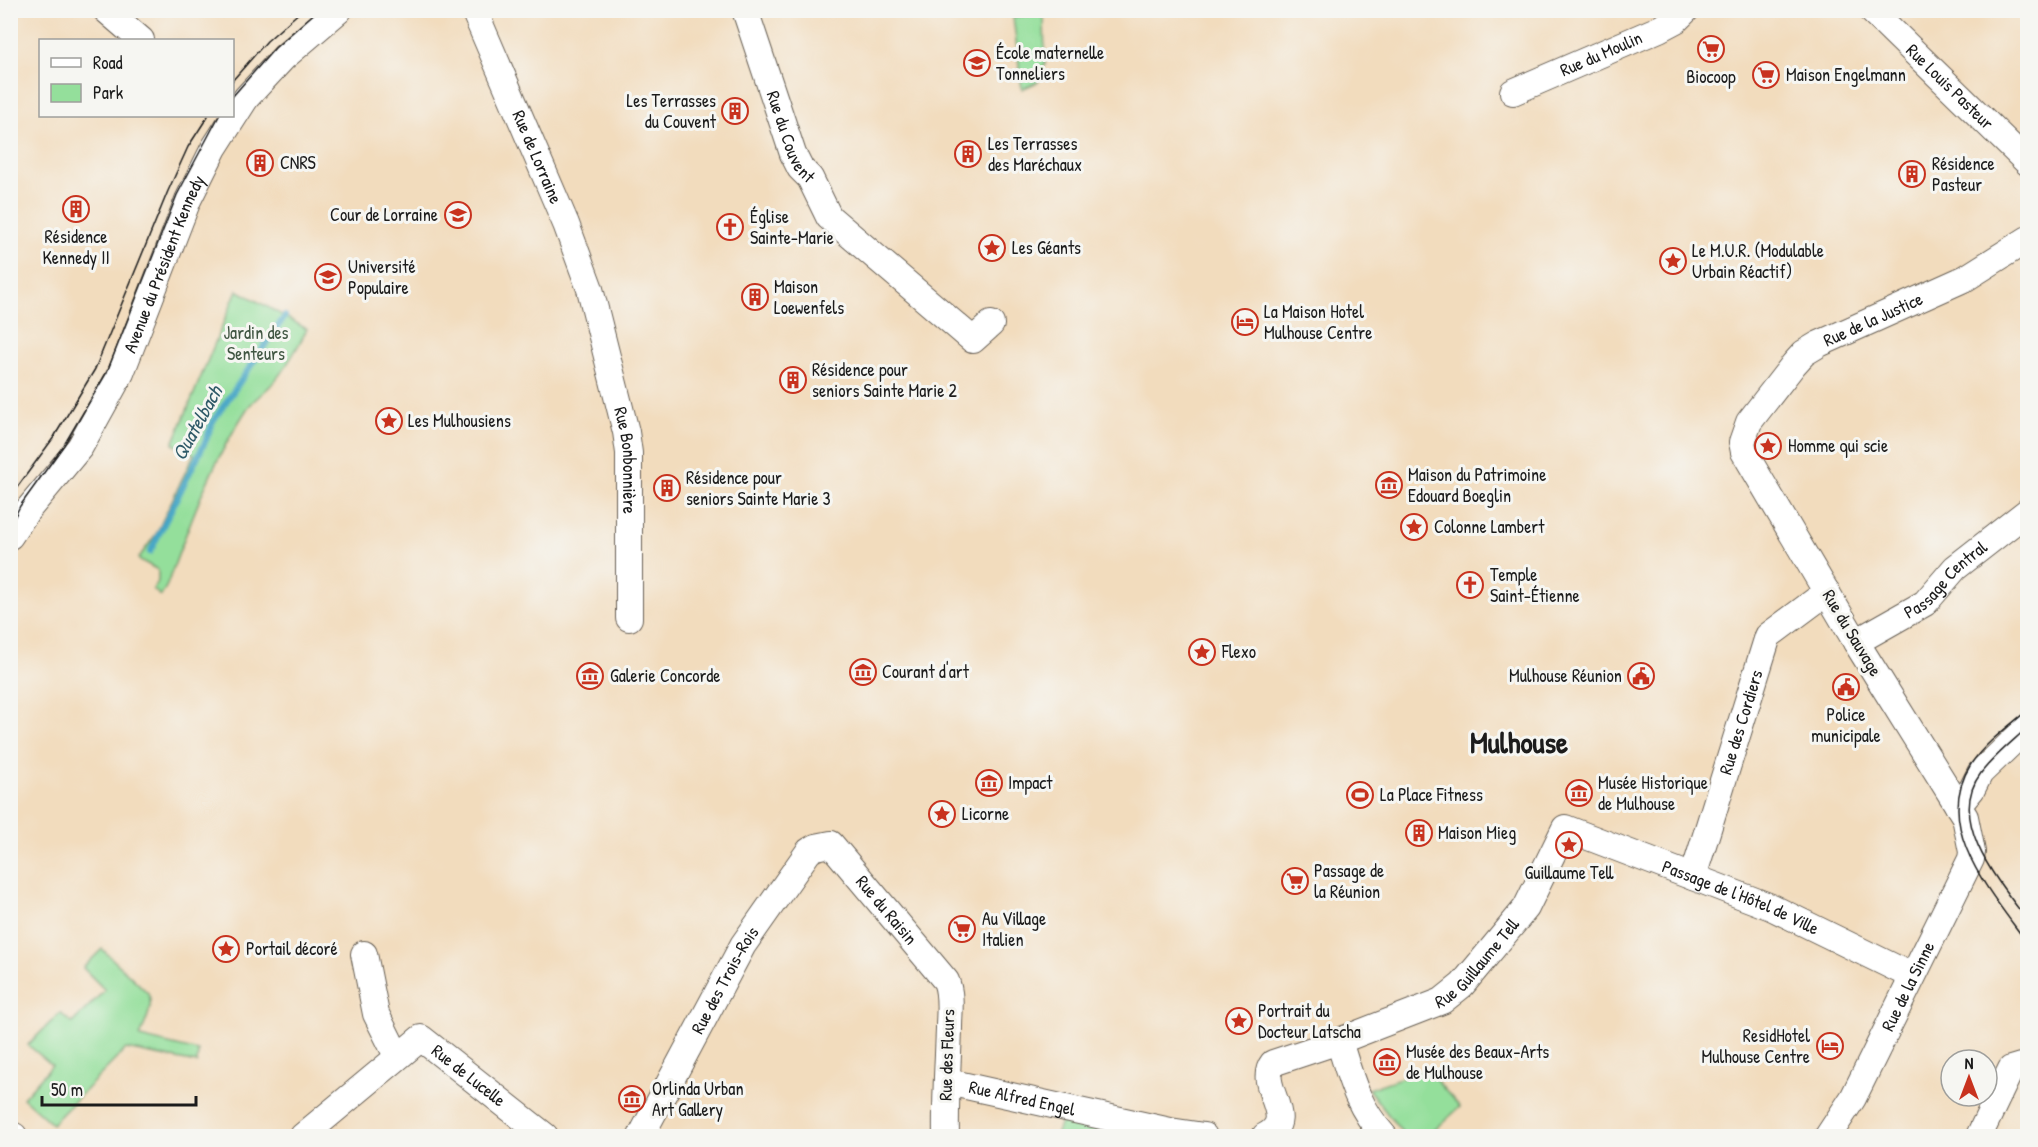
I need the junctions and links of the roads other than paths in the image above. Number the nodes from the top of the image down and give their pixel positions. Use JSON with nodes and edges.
{"nodes":[{"id":1,"x":106,"y":10,"type":"edge"},
{"id":2,"x":339,"y":10,"type":"edge"},
{"id":3,"x":474,"y":10,"type":"edge"},
{"id":4,"x":745,"y":10,"type":"edge"},
{"id":5,"x":1686,"y":10,"type":"edge"},
{"id":6,"x":1871,"y":10,"type":"edge"},
{"id":7,"x":140,"y":39,"type":"edge"},
{"id":8,"x":1513,"y":92,"type":"dead end"},
{"id":9,"x":234,"y":112,"type":"edge"},
{"id":10,"x":230,"y":117,"type":"edge"},
{"id":11,"x":2028,"y":163,"type":"edge"},
{"id":12,"x":2028,"y":239,"type":"edge"},
{"id":13,"x":594,"y":308,"type":"joint"},
{"id":14,"x":982,"y":332,"type":"dead end"},
{"id":15,"x":1744,"y":431,"type":"joint"},
{"id":16,"x":2028,"y":511,"type":"edge"},
{"id":17,"x":10,"y":536,"type":"edge"},
{"id":18,"x":1827,"y":592,"type":"junction"},
{"id":19,"x":629,"y":618,"type":"dead end"},
{"id":20,"x":1856,"y":642,"type":"junction"},
{"id":21,"x":2028,"y":727,"type":"edge"},
{"id":22,"x":1958,"y":806,"type":"junction"},
{"id":23,"x":1565,"y":828,"type":"joint"},
{"id":24,"x":1969,"y":833,"type":"joint"},
{"id":25,"x":831,"y":844,"type":"joint"},
{"id":26,"x":1693,"y":878,"type":"junction"},
{"id":27,"x":364,"y":954,"type":"dead end"},
{"id":28,"x":943,"y":975,"type":"joint"},
{"id":29,"x":1912,"y":976,"type":"junction"},
{"id":30,"x":1339,"y":1041,"type":"junction"},
{"id":31,"x":397,"y":1056,"type":"junction"},
{"id":32,"x":2019,"y":1068,"type":"edge"},
{"id":33,"x":948,"y":1082,"type":"junction"},
{"id":34,"x":1270,"y":1133,"type":"edge"},
{"id":35,"x":303,"y":1137,"type":"edge"},
{"id":36,"x":545,"y":1137,"type":"edge"},
{"id":37,"x":641,"y":1137,"type":"edge"},
{"id":38,"x":946,"y":1137,"type":"edge"},
{"id":39,"x":1204,"y":1137,"type":"edge"},
{"id":40,"x":1384,"y":1137,"type":"edge"},
{"id":41,"x":1828,"y":1137,"type":"edge"},
{"id":42,"x":1979,"y":1137,"type":"edge"}],
"edges":[{"from":1,"to":7,"type":"street"},
{"from":2,"to":9,"type":"street","name":"Avenue du Président Kennedy"},
{"from":3,"to":13,"type":"street","name":"Rue de Lorraine"},
{"from":4,"to":14,"type":"street","name":"Rue du Couvent"},
{"from":5,"to":8,"type":"street","name":"Rue du Moulin"},
{"from":6,"to":11,"type":"street","name":"Rue Louis Pasteur"},
{"from":10,"to":17,"type":"street","name":"Avenue du Président Kennedy"},
{"from":12,"to":15,"type":"street","name":"Rue de la Justice"},
{"from":13,"to":19,"type":"street","name":"Rue Bonbonnière"},
{"from":15,"to":18,"type":"street","name":"Rue du Sauvage"},
{"from":16,"to":20,"type":"street","name":"Passage Central"},
{"from":18,"to":20,"type":"street","name":"Rue du Sauvage"},
{"from":18,"to":26,"type":"street","name":"Rue des Cordiers"},
{"from":20,"to":22,"type":"street","name":"Rue du Sauvage"},
{"from":21,"to":22,"type":"street"},
{"from":22,"to":24,"type":"street","name":"Rue du Sauvage"},
{"from":23,"to":26,"type":"street","name":"Passage de l'Hôtel de Ville"},
{"from":23,"to":30,"type":"street","name":"Rue Guillaume Tell"},
{"from":24,"to":29,"type":"street","name":"Rue de la Sinne"},
{"from":25,"to":28,"type":"street","name":"Rue du Raisin"},
{"from":25,"to":37,"type":"street","name":"Rue des Trois-Rois"},
{"from":26,"to":29,"type":"street","name":"Passage de l'Hôtel de Ville"},
{"from":27,"to":31,"type":"street"},
{"from":28,"to":33,"type":"street","name":"Rue des Fleurs"},
{"from":29,"to":41,"type":"street","name":"Rue de la Sinne"},
{"from":30,"to":34,"type":"street","name":"Rue Guillaume Tell"},
{"from":30,"to":40,"type":"street"},
{"from":31,"to":35,"type":"street"},
{"from":31,"to":36,"type":"street","name":"Rue de Lucelle"},
{"from":32,"to":42,"type":"street"},
{"from":33,"to":38,"type":"street","name":"Rue des Fleurs"},
{"from":33,"to":39,"type":"street","name":"Rue Alfred Engel"}]}
